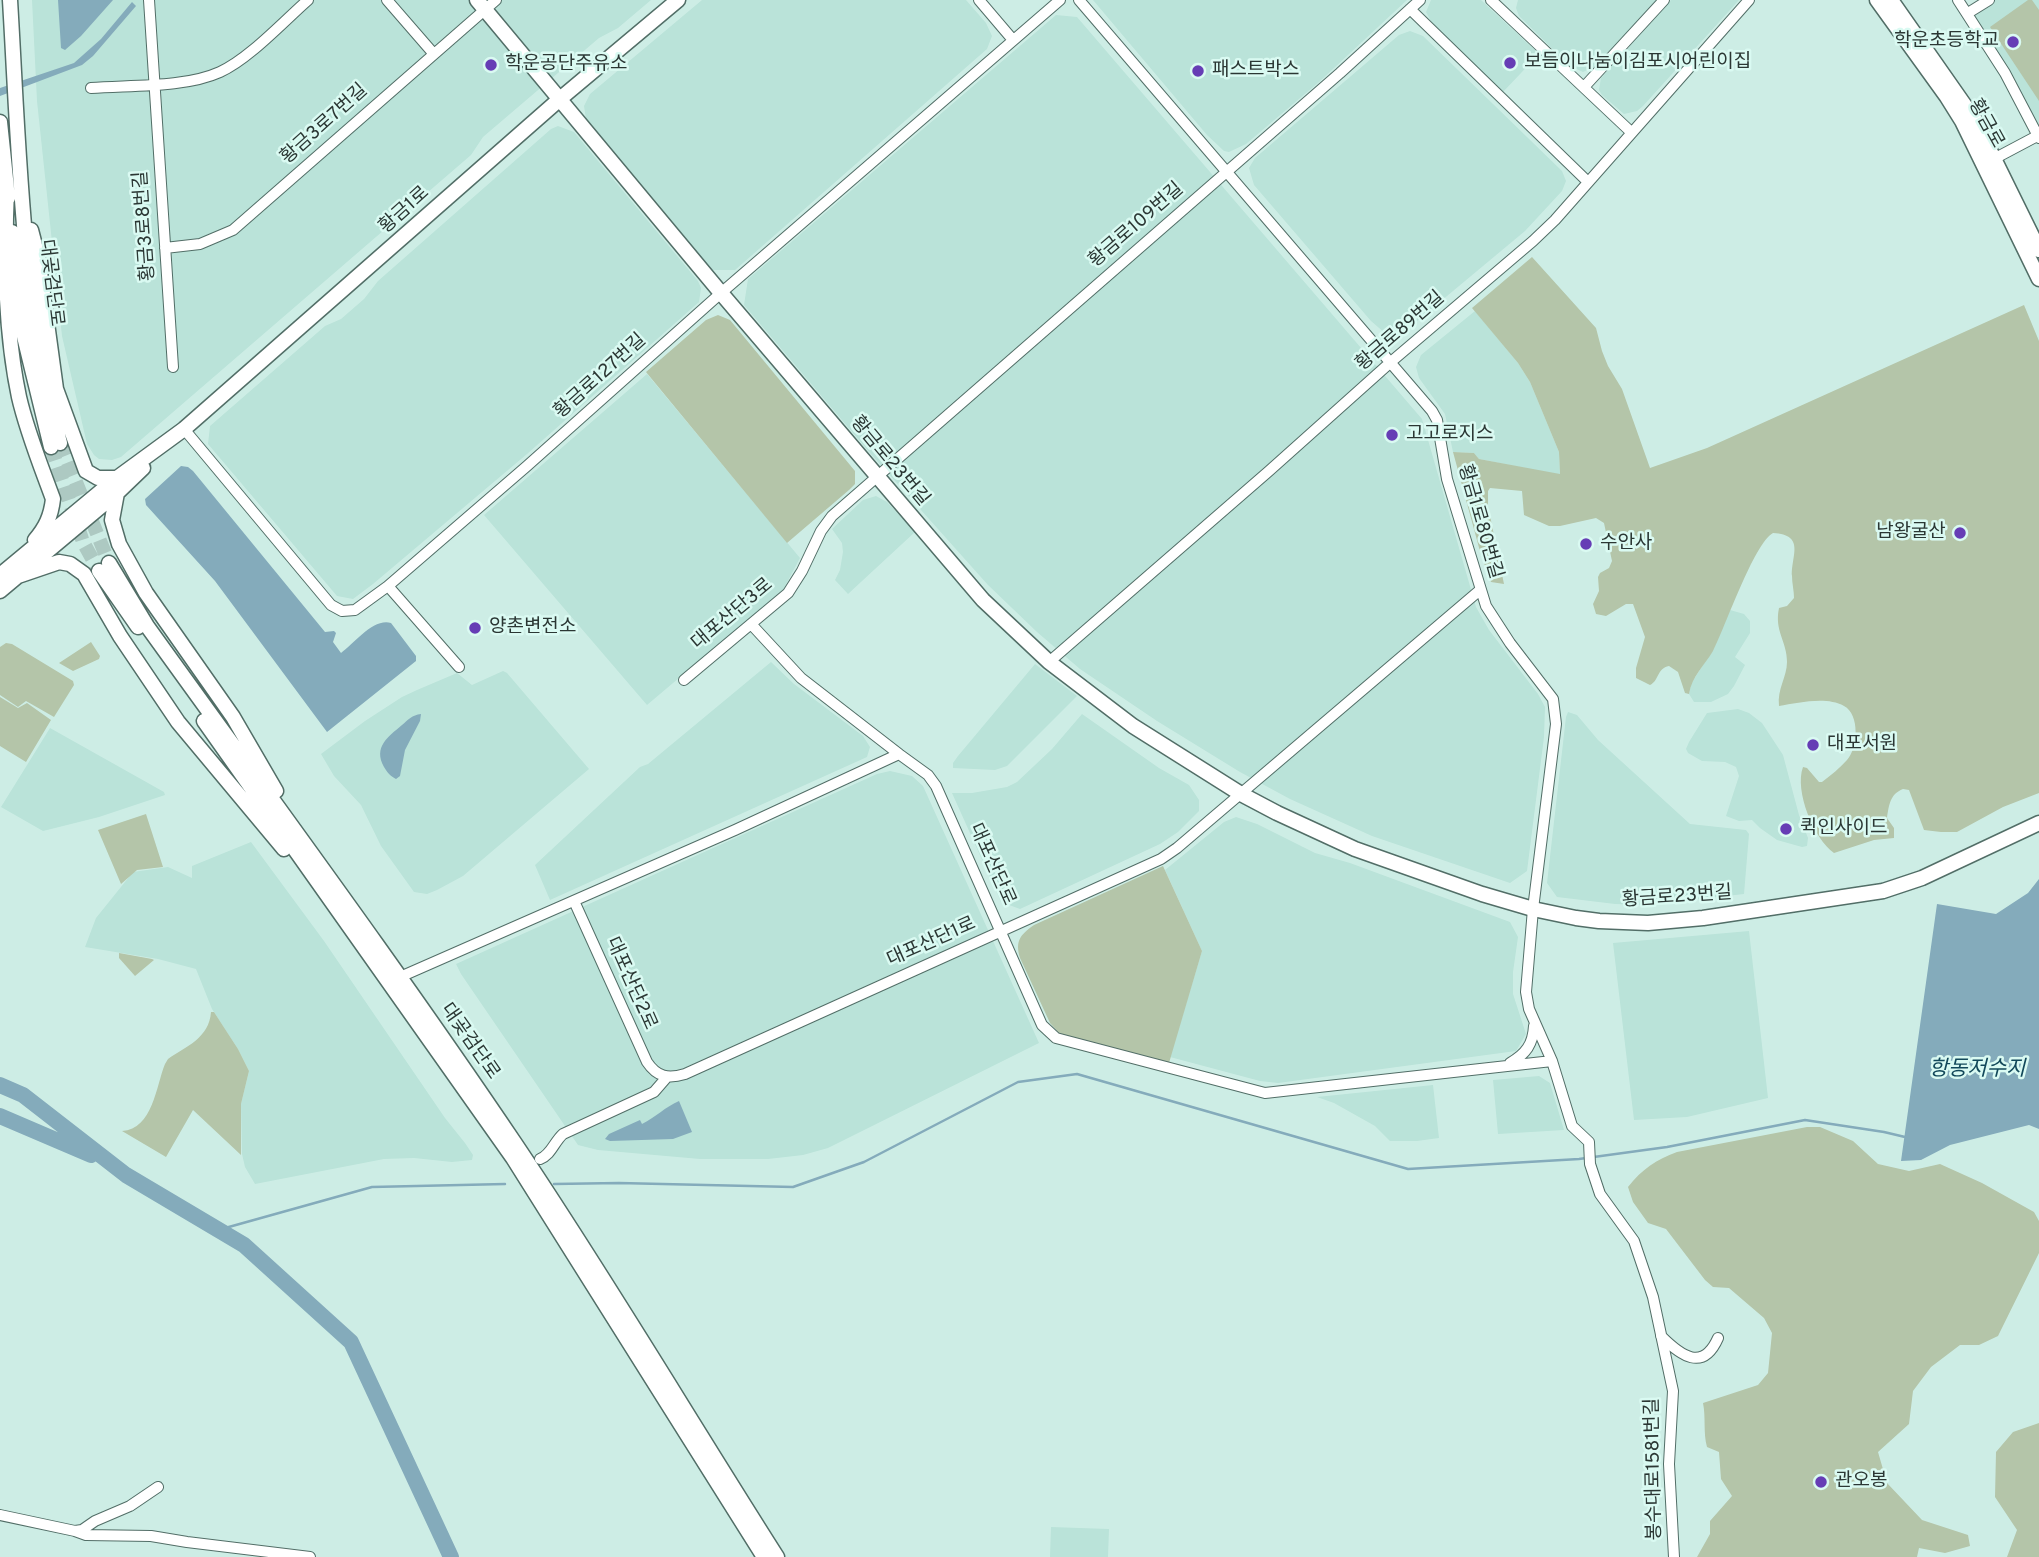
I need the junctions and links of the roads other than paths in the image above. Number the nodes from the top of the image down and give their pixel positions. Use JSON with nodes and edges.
{"nodes":[{"id":1,"x":10,"y":0,"type":"edge"},
{"id":2,"x":149,"y":0,"type":"edge"},
{"id":3,"x":309,"y":0,"type":"edge"},
{"id":4,"x":387,"y":0,"type":"edge"},
{"id":5,"x":678,"y":0,"type":"edge"},
{"id":6,"x":979,"y":0,"type":"edge"},
{"id":7,"x":1060,"y":0,"type":"edge"},
{"id":8,"x":1079,"y":0,"type":"edge"},
{"id":9,"x":1420,"y":0,"type":"edge"},
{"id":10,"x":1491,"y":0,"type":"edge"},
{"id":11,"x":1509,"y":0,"type":"edge"},
{"id":12,"x":1664,"y":0,"type":"edge"},
{"id":13,"x":1749,"y":0,"type":"edge"},
{"id":14,"x":1877,"y":0,"type":"edge"},
{"id":15,"x":1891,"y":0,"type":"edge"},
{"id":16,"x":1958,"y":0,"type":"edge"},
{"id":17,"x":1989,"y":0,"type":"edge"},
{"id":18,"x":486,"y":3,"type":"edge"},
{"id":19,"x":1410,"y":9,"type":"junction"},
{"id":20,"x":1501,"y":9,"type":"junction"},
{"id":21,"x":1968,"y":13,"type":"junction"},
{"id":22,"x":1013,"y":40,"type":"junction"},
{"id":23,"x":433,"y":53,"type":"junction"},
{"id":24,"x":154,"y":83,"type":"junction"},
{"id":25,"x":1584,"y":87,"type":"junction"},
{"id":26,"x":91,"y":88,"type":"dead end"},
{"id":27,"x":561,"y":98,"type":"junction"},
{"id":28,"x":0,"y":122,"type":"edge"},
{"id":29,"x":1630,"y":132,"type":"junction"},
{"id":30,"x":2039,"y":136,"type":"edge"},
{"id":31,"x":1990,"y":161,"type":"junction"},
{"id":32,"x":1226,"y":171,"type":"junction"},
{"id":33,"x":1588,"y":181,"type":"junction"},
{"id":34,"x":13,"y":184,"type":"junction"},
{"id":35,"x":165,"y":248,"type":"junction"},
{"id":36,"x":2039,"y":250,"type":"edge"},
{"id":37,"x":2039,"y":279,"type":"edge"},
{"id":38,"x":721,"y":293,"type":"junction"},
{"id":39,"x":1392,"y":361,"type":"junction"},
{"id":40,"x":173,"y":367,"type":"dead end"},
{"id":41,"x":184,"y":429,"type":"junction"},
{"id":42,"x":55,"y":445,"type":"tunnel mouth"},
{"id":43,"x":878,"y":477,"type":"junction"},
{"id":44,"x":117,"y":486,"type":"junction"},
{"id":45,"x":15,"y":570,"type":"junction"},
{"id":46,"x":0,"y":575,"type":"edge"},
{"id":47,"x":388,"y":586,"type":"junction"},
{"id":48,"x":1479,"y":590,"type":"junction"},
{"id":49,"x":0,"y":591,"type":"edge"},
{"id":50,"x":751,"y":624,"type":"junction"},
{"id":51,"x":1049,"y":662,"type":"junction"},
{"id":52,"x":459,"y":667,"type":"dead end"},
{"id":53,"x":684,"y":680,"type":"dead end"},
{"id":54,"x":899,"y":754,"type":"junction"},
{"id":55,"x":1241,"y":794,"type":"junction"},
{"id":56,"x":2039,"y":823,"type":"edge"},
{"id":57,"x":319,"y":865,"type":"junction"},
{"id":58,"x":574,"y":901,"type":"junction"},
{"id":59,"x":1533,"y":909,"type":"junction"},
{"id":60,"x":1001,"y":932,"type":"junction"},
{"id":61,"x":362,"y":945,"type":"junction"},
{"id":62,"x":400,"y":977,"type":"junction"},
{"id":63,"x":1535,"y":1022,"type":"junction"},
{"id":64,"x":1552,"y":1061,"type":"junction"},
{"id":65,"x":1507,"y":1066,"type":"junction"},
{"id":66,"x":664,"y":1076,"type":"junction"},
{"id":67,"x":1590,"y":1146,"type":"joint"},
{"id":68,"x":540,"y":1159,"type":"dead end"},
{"id":69,"x":1661,"y":1335,"type":"junction"},
{"id":70,"x":1718,"y":1338,"type":"dead end"},
{"id":71,"x":158,"y":1487,"type":"dead end"},
{"id":72,"x":0,"y":1515,"type":"edge"},
{"id":73,"x":75,"y":1531,"type":"junction"},
{"id":74,"x":310,"y":1557,"type":"edge"},
{"id":75,"x":764,"y":1557,"type":"edge"},
{"id":76,"x":777,"y":1557,"type":"edge"},
{"id":77,"x":1674,"y":1557,"type":"edge"}],
"edges":[{"from":1,"to":34,"type":"main road","name":"대곶검단로"},
{"from":2,"to":24,"type":"street","name":"황금3로8번길"},
{"from":3,"to":24,"type":"street"},
{"from":4,"to":23,"type":"street"},
{"from":5,"to":27,"type":"main road","name":"황금1로"},
{"from":6,"to":22,"type":"street"},
{"from":7,"to":22,"type":"street","name":"황금로127번길"},
{"from":8,"to":32,"type":"street","name":"황금1로80번길"},
{"from":9,"to":19,"type":"street","name":"황금로109번길"},
{"from":10,"to":20,"type":"street"},
{"from":11,"to":20,"type":"street"},
{"from":12,"to":25,"type":"street"},
{"from":13,"to":29,"type":"street","name":"황금로89번길"},
{"from":14,"to":31,"type":"main road","name":"황금로"},
{"from":15,"to":31,"type":"main road","name":"황금로"},
{"from":16,"to":21,"type":"street"},
{"from":17,"to":21,"type":"street"},
{"from":18,"to":23,"type":"street","name":"황금3로7번길"},
{"from":18,"to":27,"type":"main road","name":"황금로23번길"},
{"from":19,"to":32,"type":"street","name":"황금로109번길"},
{"from":19,"to":33,"type":"street"},
{"from":20,"to":25,"type":"street"},
{"from":21,"to":30,"type":"street"},
{"from":22,"to":38,"type":"street","name":"황금로127번길"},
{"from":23,"to":35,"type":"street","name":"황금3로7번길"},
{"from":24,"to":26,"type":"street"},
{"from":24,"to":35,"type":"street","name":"황금3로8번길"},
{"from":25,"to":29,"type":"street"},
{"from":27,"to":38,"type":"main road","name":"황금로23번길"},
{"from":27,"to":41,"type":"main road","name":"황금1로"},
{"from":28,"to":34,"type":"main road","name":"대곶검단로"},
{"from":29,"to":33,"type":"street","name":"황금로89번길"},
{"from":30,"to":31,"type":"street"},
{"from":31,"to":36,"type":"main road","name":"황금로"},
{"from":31,"to":37,"type":"main road","name":"황금로"},
{"from":32,"to":39,"type":"street","name":"황금1로80번길"},
{"from":32,"to":43,"type":"street","name":"황금로109번길"},
{"from":33,"to":39,"type":"street","name":"황금로89번길"},
{"from":34,"to":42,"type":"main road","name":"대곶검단로"},
{"from":34,"to":44,"type":"main road"},
{"from":34,"to":45,"type":"main road"},
{"from":35,"to":40,"type":"street","name":"황금3로8번길"},
{"from":38,"to":43,"type":"main road","name":"황금로23번길"},
{"from":38,"to":47,"type":"street","name":"황금로127번길"},
{"from":39,"to":48,"type":"street","name":"황금1로80번길"},
{"from":39,"to":51,"type":"street","name":"황금로89번길"},
{"from":41,"to":44,"type":"main road","name":"황금1로"},
{"from":41,"to":47,"type":"street","name":"황금로127번길"},
{"from":43,"to":50,"type":"street","name":"대포산단3로"},
{"from":43,"to":51,"type":"main road","name":"황금로23번길"},
{"from":44,"to":45,"type":"main road","name":"황금1로"},
{"from":44,"to":57,"type":"main road"},
{"from":45,"to":46,"type":"main road"},
{"from":45,"to":49,"type":"main road"},
{"from":45,"to":61,"type":"main road"},
{"from":47,"to":52,"type":"street"},
{"from":48,"to":55,"type":"street"},
{"from":48,"to":59,"type":"street","name":"황금1로80번길"},
{"from":50,"to":53,"type":"street","name":"대포산단3로"},
{"from":50,"to":54,"type":"street","name":"대포산단로"},
{"from":51,"to":55,"type":"main road","name":"황금로23번길"},
{"from":54,"to":58,"type":"street"},
{"from":54,"to":60,"type":"street","name":"대포산단로"},
{"from":55,"to":59,"type":"main road","name":"황금로23번길"},
{"from":55,"to":60,"type":"street","name":"대포산단1로"},
{"from":56,"to":59,"type":"main road","name":"황금로23번길"},
{"from":57,"to":61,"type":"main road","name":"대곶검단로"},
{"from":57,"to":62,"type":"main road","name":"대곶검단로"},
{"from":58,"to":62,"type":"street"},
{"from":58,"to":66,"type":"street","name":"대포산단2로"},
{"from":59,"to":63,"type":"street","name":"황금1로80번길"},
{"from":60,"to":65,"type":"street","name":"대포산단로"},
{"from":60,"to":66,"type":"street","name":"대포산단1로"},
{"from":61,"to":75,"type":"main road","name":"대곶검단로"},
{"from":62,"to":76,"type":"main road","name":"대곶검단로"},
{"from":63,"to":64,"type":"street","name":"황금1로80번길"},
{"from":63,"to":65,"type":"street"},
{"from":64,"to":65,"type":"street","name":"대포산단로"},
{"from":64,"to":67,"type":"street","name":"황금1로80번길"},
{"from":66,"to":68,"type":"street"},
{"from":67,"to":69,"type":"street","name":"봉수대로1581번길"},
{"from":69,"to":70,"type":"street"},
{"from":69,"to":77,"type":"street","name":"봉수대로1581번길"},
{"from":71,"to":73,"type":"street"},
{"from":72,"to":73,"type":"street"},
{"from":73,"to":74,"type":"street"}]}
